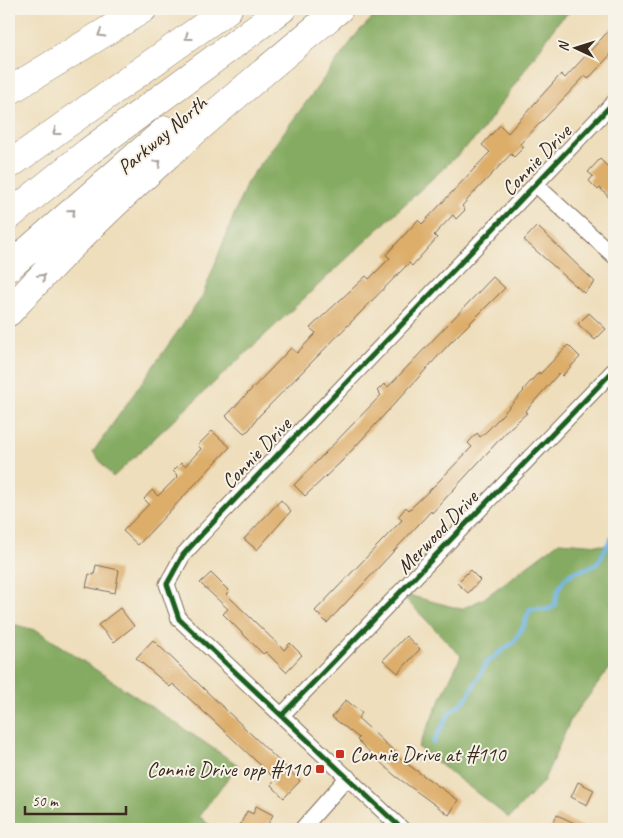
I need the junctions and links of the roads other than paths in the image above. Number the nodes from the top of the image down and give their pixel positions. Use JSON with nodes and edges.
{"nodes":[{"id":1,"x":143,"y":9,"type":"edge"},
{"id":2,"x":228,"y":9,"type":"edge"},
{"id":3,"x":270,"y":9,"type":"edge"},
{"id":4,"x":282,"y":9,"type":"edge"},
{"id":5,"x":319,"y":9,"type":"edge"},
{"id":6,"x":339,"y":9,"type":"edge"},
{"id":7,"x":9,"y":91,"type":"edge"},
{"id":8,"x":614,"y":102,"type":"edge"},
{"id":9,"x":9,"y":165,"type":"edge"},
{"id":10,"x":535,"y":184,"type":"junction"},
{"id":11,"x":9,"y":196,"type":"edge"},
{"id":12,"x":9,"y":216,"type":"edge"},
{"id":13,"x":614,"y":256,"type":"edge"},
{"id":14,"x":9,"y":267,"type":"edge"},
{"id":15,"x":9,"y":312,"type":"edge"},
{"id":16,"x":614,"y":370,"type":"edge"},
{"id":17,"x":282,"y":715,"type":"junction"},
{"id":18,"x":348,"y":777,"type":"junction"},
{"id":19,"x":302,"y":829,"type":"edge"},
{"id":20,"x":402,"y":829,"type":"edge"}],
"edges":[{"from":1,"to":7,"type":"highway","one_way":true},
{"from":2,"to":9,"type":"highway","one_way":true},
{"from":3,"to":11,"type":"highway"},
{"from":4,"to":12,"type":"highway"},
{"from":14,"to":5,"type":"highway","name":"Parkway North","one_way":true},
{"from":15,"to":6,"type":"highway","one_way":true},
{"from":8,"to":10,"type":"street","name":"Connie Drive"},
{"from":10,"to":13,"type":"street"},
{"from":10,"to":17,"type":"street","name":"Connie Drive"},
{"from":16,"to":17,"type":"street","name":"Merwood Drive"},
{"from":17,"to":18,"type":"street","name":"Connie Drive"},
{"from":18,"to":19,"type":"street"},
{"from":18,"to":20,"type":"street","name":"Connie Drive"}]}
